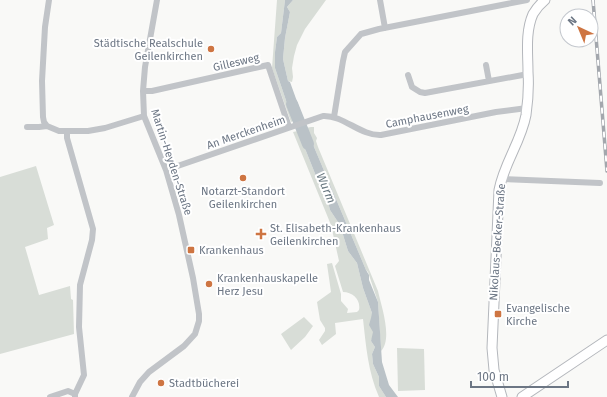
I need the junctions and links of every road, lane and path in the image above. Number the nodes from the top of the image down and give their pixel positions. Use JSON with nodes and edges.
{"nodes":[{"id":1,"x":49,"y":0,"type":"edge"},
{"id":2,"x":157,"y":0,"type":"edge"},
{"id":3,"x":380,"y":0,"type":"edge"},
{"id":4,"x":527,"y":0,"type":"edge"},
{"id":5,"x":545,"y":0,"type":"edge"},
{"id":6,"x":536,"y":9,"type":"junction"},
{"id":7,"x":385,"y":28,"type":"junction"},
{"id":8,"x":486,"y":65,"type":"dead end"},
{"id":9,"x":528,"y":74,"type":"junction"},
{"id":10,"x":408,"y":76,"type":"dead end"},
{"id":11,"x":489,"y":81,"type":"junction"},
{"id":12,"x":143,"y":90,"type":"junction"},
{"id":13,"x":526,"y":108,"type":"junction"},
{"id":14,"x":144,"y":116,"type":"junction"},
{"id":15,"x":334,"y":117,"type":"junction"},
{"id":16,"x":47,"y":126,"type":"junction"},
{"id":17,"x":27,"y":127,"type":"dead end"},
{"id":18,"x":290,"y":127,"type":"junction"},
{"id":19,"x":67,"y":132,"type":"junction"},
{"id":20,"x":166,"y":170,"type":"junction"},
{"id":21,"x":501,"y":178,"type":"junction"},
{"id":22,"x":600,"y":183,"type":"dead end"},
{"id":23,"x":607,"y":340,"type":"edge"},
{"id":24,"x":75,"y":396,"type":"edge"},
{"id":25,"x":50,"y":397,"type":"edge"},
{"id":26,"x":132,"y":397,"type":"edge"},
{"id":27,"x":502,"y":397,"type":"edge"},
{"id":28,"x":522,"y":397,"type":"edge"}],
"edges":[{"from":1,"to":16,"type":"street"},
{"from":2,"to":12,"type":"street","name":"Martin-Heyden-Straße"},
{"from":3,"to":7,"type":"street"},
{"from":4,"to":6,"type":"street"},
{"from":4,"to":7,"type":"street"},
{"from":5,"to":6,"type":"main road","name":"Nikolaus-Becker-Straße"},
{"from":6,"to":9,"type":"main road","name":"Nikolaus-Becker-Straße"},
{"from":7,"to":15,"type":"street"},
{"from":8,"to":11,"type":"street"},
{"from":9,"to":11,"type":"street"},
{"from":9,"to":13,"type":"main road","name":"Nikolaus-Becker-Straße"},
{"from":10,"to":11,"type":"street"},
{"from":12,"to":14,"type":"street","name":"Martin-Heyden-Straße"},
{"from":12,"to":18,"type":"street","name":"Gillesweg"},
{"from":13,"to":15,"type":"street","name":"Camphausenweg"},
{"from":13,"to":21,"type":"main road","name":"Nikolaus-Becker-Straße"},
{"from":14,"to":19,"type":"street"},
{"from":14,"to":20,"type":"street","name":"Martin-Heyden-Straße"},
{"from":15,"to":18,"type":"street","name":"An Merckenheim"},
{"from":16,"to":17,"type":"street"},
{"from":16,"to":19,"type":"street"},
{"from":18,"to":20,"type":"street","name":"An Merckenheim"},
{"from":19,"to":24,"type":"street"},
{"from":20,"to":26,"type":"street","name":"Martin-Heyden-Straße"},
{"from":21,"to":22,"type":"street"},
{"from":21,"to":27,"type":"main road","name":"Nikolaus-Becker-Straße"},
{"from":23,"to":28,"type":"main road"},
{"from":24,"to":25,"type":"street"}]}
